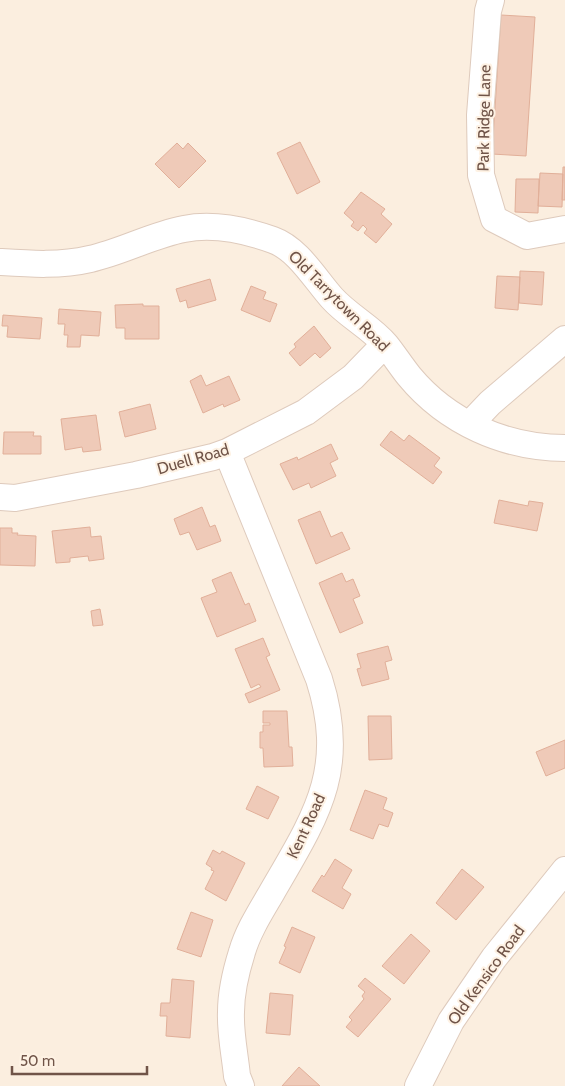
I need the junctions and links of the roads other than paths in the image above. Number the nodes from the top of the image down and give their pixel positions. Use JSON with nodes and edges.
{"nodes":[{"id":1,"x":490,"y":0,"type":"edge"},
{"id":2,"x":565,"y":229,"type":"edge"},
{"id":3,"x":0,"y":262,"type":"edge"},
{"id":4,"x":565,"y":339,"type":"edge"},
{"id":5,"x":385,"y":344,"type":"junction"},
{"id":6,"x":470,"y":424,"type":"junction"},
{"id":7,"x":565,"y":448,"type":"edge"},
{"id":8,"x":227,"y":452,"type":"junction"},
{"id":9,"x":0,"y":497,"type":"edge"},
{"id":10,"x":565,"y":870,"type":"edge"},
{"id":11,"x":241,"y":1086,"type":"edge"},
{"id":12,"x":418,"y":1086,"type":"edge"}],
"edges":[{"from":1,"to":2,"type":"street","name":"Park Ridge Lane"},
{"from":3,"to":5,"type":"street","name":"Old Tarrytown Road"},
{"from":4,"to":6,"type":"street"},
{"from":5,"to":6,"type":"street","name":"Old Tarrytown Road"},
{"from":5,"to":8,"type":"street","name":"Duell Road"},
{"from":6,"to":7,"type":"street","name":"Old Tarrytown Road"},
{"from":8,"to":9,"type":"street","name":"Duell Road"},
{"from":8,"to":11,"type":"street","name":"Kent Road"},
{"from":10,"to":12,"type":"street","name":"Old Kensico Road"}]}
